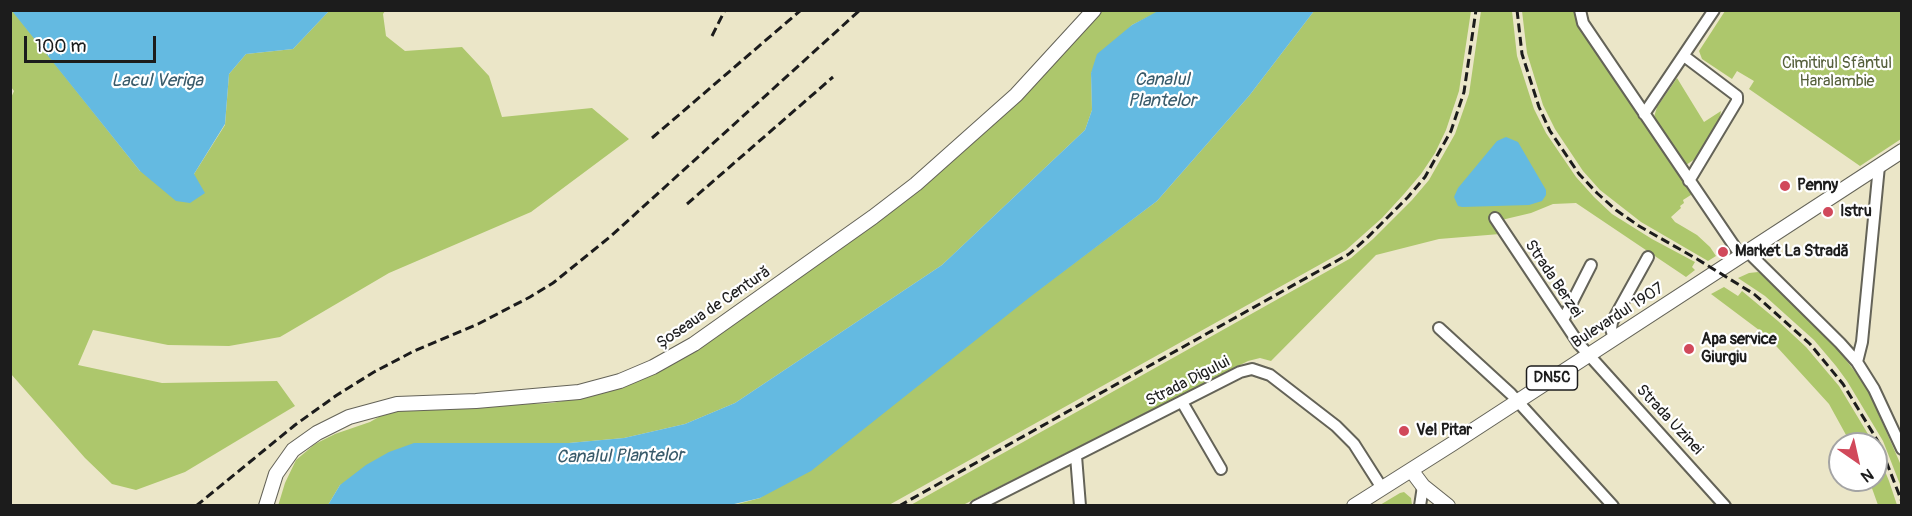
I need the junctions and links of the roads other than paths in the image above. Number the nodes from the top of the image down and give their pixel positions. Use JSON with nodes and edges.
{"nodes":[{"id":1,"x":1094,"y":10,"type":"edge"},
{"id":2,"x":1580,"y":10,"type":"edge"},
{"id":3,"x":1714,"y":10,"type":"edge"},
{"id":4,"x":1684,"y":56,"type":"junction"},
{"id":5,"x":1644,"y":114,"type":"junction"},
{"id":6,"x":1902,"y":151,"type":"edge"},
{"id":7,"x":1879,"y":166,"type":"junction"},
{"id":8,"x":1689,"y":181,"type":"junction"},
{"id":9,"x":1495,"y":218,"type":"dead end"},
{"id":10,"x":1744,"y":254,"type":"junction"},
{"id":11,"x":1648,"y":257,"type":"dead end"},
{"id":12,"x":1591,"y":266,"type":"dead end"},
{"id":13,"x":1563,"y":320,"type":"junction"},
{"id":14,"x":1438,"y":327,"type":"dead end"},
{"id":15,"x":1614,"y":338,"type":"junction"},
{"id":16,"x":1589,"y":355,"type":"junction"},
{"id":17,"x":1857,"y":362,"type":"junction"},
{"id":18,"x":1518,"y":401,"type":"junction"},
{"id":19,"x":1182,"y":402,"type":"junction"},
{"id":20,"x":1902,"y":449,"type":"edge"},
{"id":21,"x":1076,"y":456,"type":"junction"},
{"id":22,"x":1221,"y":469,"type":"dead end"},
{"id":23,"x":1411,"y":470,"type":"junction"},
{"id":24,"x":1423,"y":486,"type":"junction"},
{"id":25,"x":1382,"y":488,"type":"junction"},
{"id":26,"x":981,"y":504,"type":"edge"},
{"id":27,"x":266,"y":506,"type":"edge"},
{"id":28,"x":1080,"y":506,"type":"edge"},
{"id":29,"x":1354,"y":506,"type":"edge"},
{"id":30,"x":1420,"y":506,"type":"edge"},
{"id":31,"x":1448,"y":506,"type":"edge"},
{"id":32,"x":1613,"y":506,"type":"edge"},
{"id":33,"x":1725,"y":506,"type":"edge"}],
"edges":[{"from":1,"to":27,"type":"main road","name":"Șoseaua de Centură"},
{"from":2,"to":5,"type":"street"},
{"from":3,"to":4,"type":"street"},
{"from":4,"to":5,"type":"street"},
{"from":4,"to":8,"type":"street"},
{"from":5,"to":8,"type":"street"},
{"from":6,"to":7,"type":"main road","number":"DN5C"},
{"from":7,"to":10,"type":"main road","number":"DN5C"},
{"from":7,"to":17,"type":"street"},
{"from":8,"to":10,"type":"street"},
{"from":9,"to":13,"type":"street","name":"Strada Berzei"},
{"from":10,"to":15,"type":"main road","name":"Bulevardul 1907","number":"DN5C"},
{"from":10,"to":17,"type":"street"},
{"from":11,"to":15,"type":"street"},
{"from":12,"to":13,"type":"street"},
{"from":13,"to":16,"type":"street","name":"Strada Berzei"},
{"from":14,"to":18,"type":"street"},
{"from":15,"to":16,"type":"main road","name":"Bulevardul 1907","number":"DN5C"},
{"from":16,"to":18,"type":"main road","name":"Bulevardul 1907","number":"DN5C"},
{"from":16,"to":33,"type":"street","name":"Strada Uzinei"},
{"from":17,"to":20,"type":"street"},
{"from":18,"to":23,"type":"main road","name":"Bulevardul 1907","number":"DN5C"},
{"from":18,"to":32,"type":"street"},
{"from":19,"to":21,"type":"street","name":"Strada Digului"},
{"from":19,"to":22,"type":"street"},
{"from":19,"to":25,"type":"street","name":"Strada Digului"},
{"from":21,"to":26,"type":"street","name":"Strada Digului"},
{"from":21,"to":28,"type":"street"},
{"from":23,"to":24,"type":"main road"},
{"from":23,"to":25,"type":"main road","name":"Bulevardul 1907"},
{"from":24,"to":30,"type":"street"},
{"from":24,"to":31,"type":"main road"},
{"from":25,"to":29,"type":"main road","name":"Bulevardul 1907"}]}
